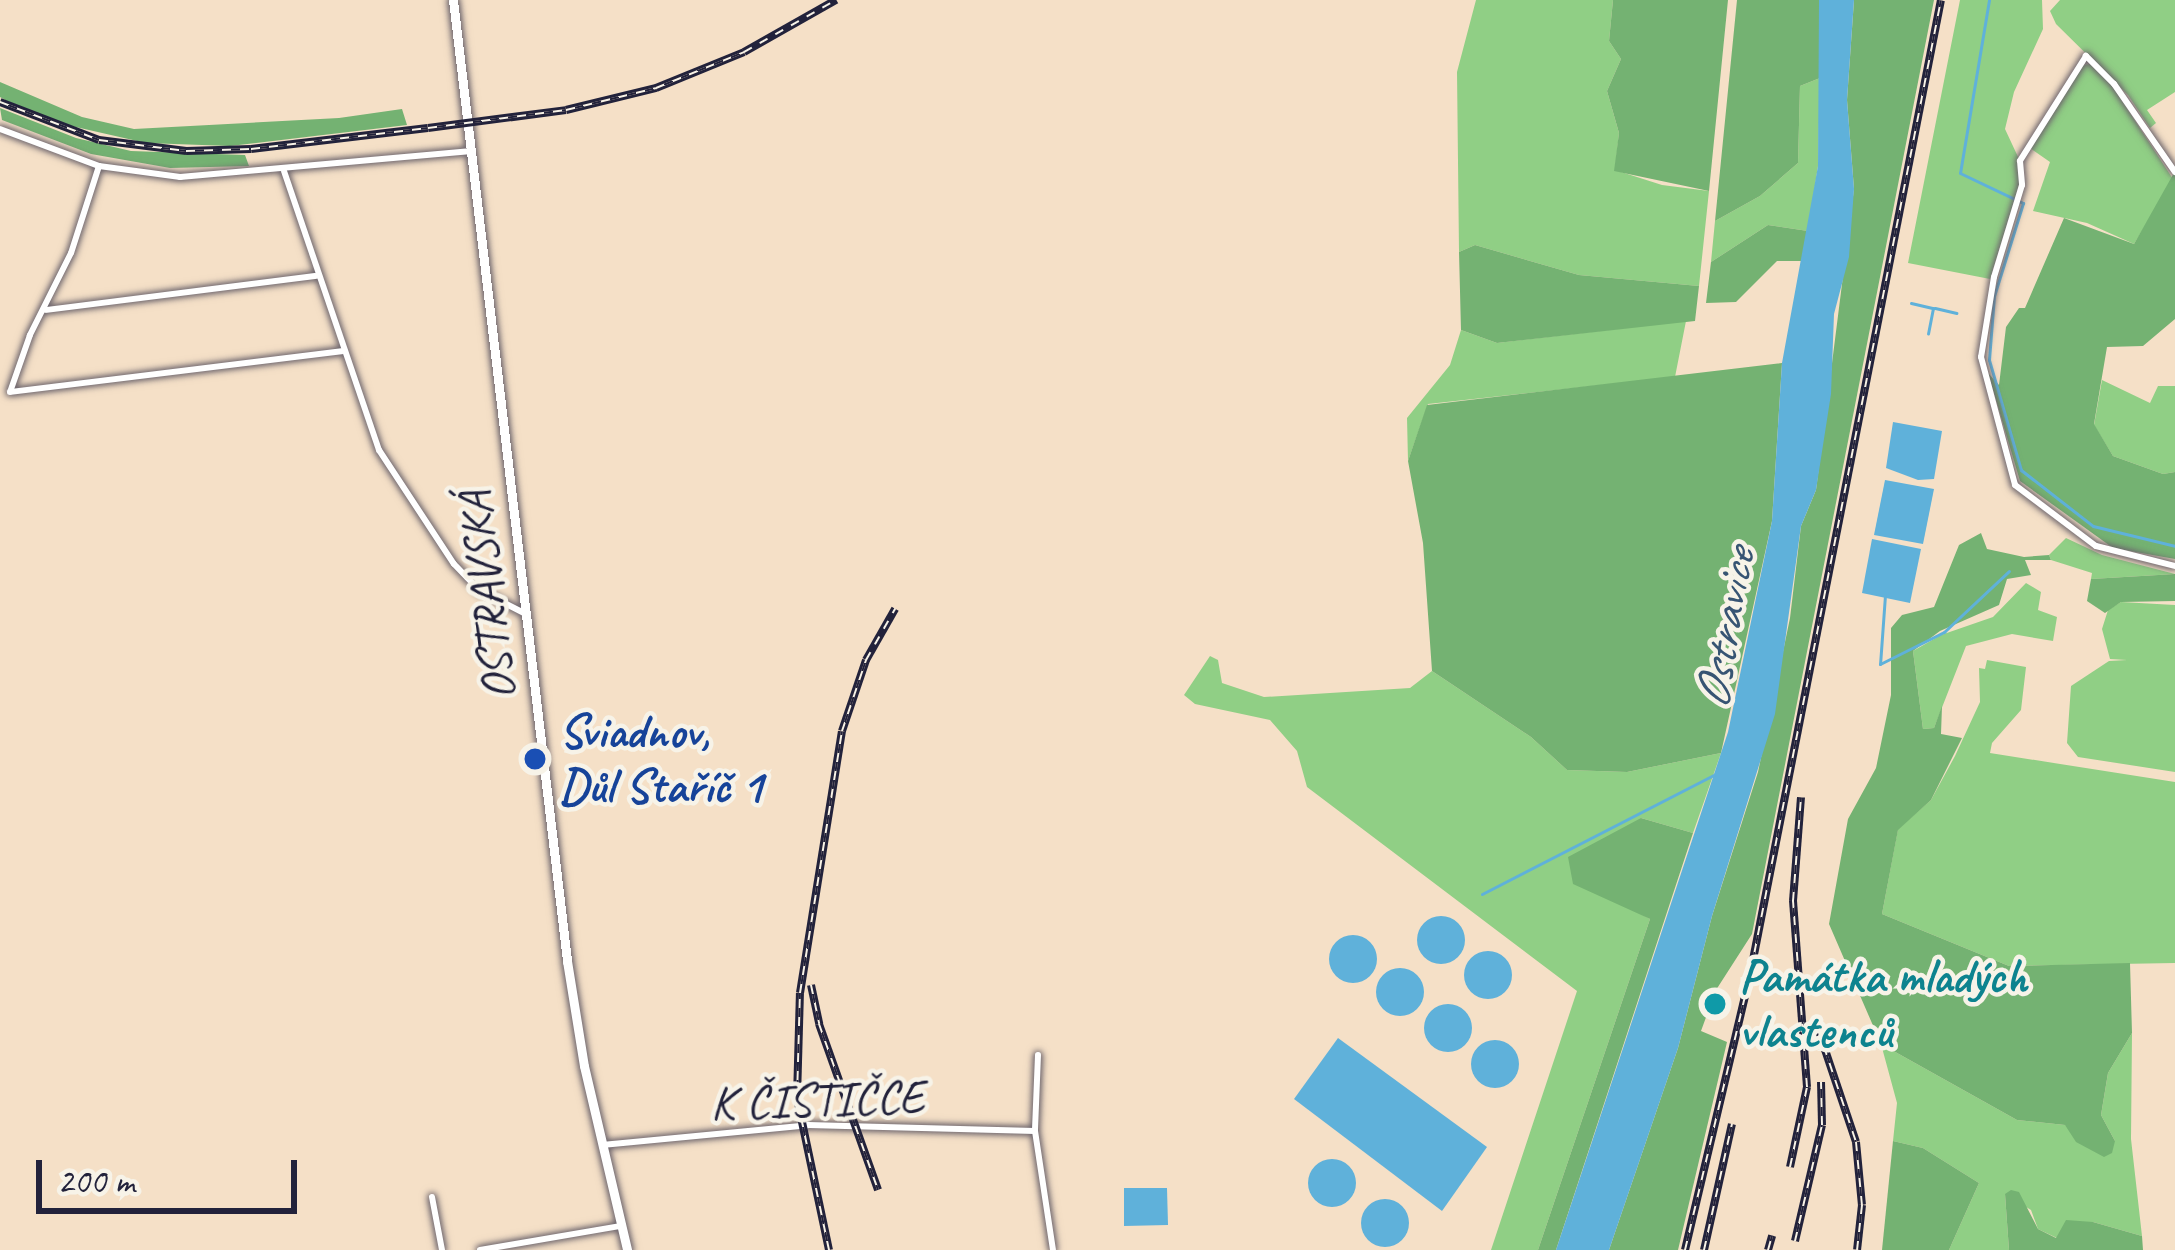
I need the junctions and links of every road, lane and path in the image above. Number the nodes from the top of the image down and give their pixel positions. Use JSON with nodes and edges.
{"nodes":[{"id":1,"x":453,"y":0,"type":"edge"},
{"id":2,"x":0,"y":129,"type":"edge"},
{"id":3,"x":473,"y":151,"type":"junction"},
{"id":4,"x":99,"y":166,"type":"junction"},
{"id":5,"x":284,"y":171,"type":"junction"},
{"id":6,"x":2175,"y":172,"type":"edge"},
{"id":7,"x":316,"y":276,"type":"junction"},
{"id":8,"x":45,"y":310,"type":"junction"},
{"id":9,"x":342,"y":351,"type":"junction"},
{"id":10,"x":2175,"y":566,"type":"edge"},
{"id":11,"x":524,"y":613,"type":"junction"},
{"id":12,"x":1038,"y":1055,"type":"dead end"},
{"id":13,"x":1035,"y":1131,"type":"junction"},
{"id":14,"x":602,"y":1145,"type":"junction"},
{"id":15,"x":432,"y":1197,"type":"dead end"},
{"id":16,"x":621,"y":1226,"type":"junction"},
{"id":17,"x":442,"y":1250,"type":"edge"},
{"id":18,"x":480,"y":1250,"type":"edge"},
{"id":19,"x":627,"y":1250,"type":"edge"},
{"id":20,"x":1053,"y":1250,"type":"edge"}],
"edges":[{"from":1,"to":3,"type":"street","name":"OSTRAVSKÁ"},
{"from":2,"to":4,"type":"street"},
{"from":3,"to":5,"type":"street"},
{"from":3,"to":11,"type":"street","name":"OSTRAVSKÁ"},
{"from":4,"to":5,"type":"street"},
{"from":4,"to":8,"type":"street"},
{"from":5,"to":7,"type":"street"},
{"from":6,"to":10,"type":"street"},
{"from":7,"to":8,"type":"street"},
{"from":7,"to":9,"type":"street"},
{"from":8,"to":9,"type":"street"},
{"from":9,"to":11,"type":"street"},
{"from":11,"to":14,"type":"street","name":"OSTRAVSKÁ"},
{"from":12,"to":13,"type":"street"},
{"from":13,"to":14,"type":"street","name":"K ČISTIČCE"},
{"from":13,"to":20,"type":"street"},
{"from":14,"to":16,"type":"street","name":"OSTRAVSKÁ"},
{"from":15,"to":17,"type":"street"},
{"from":16,"to":18,"type":"street"},
{"from":16,"to":19,"type":"street","name":"OSTRAVSKÁ"}]}
